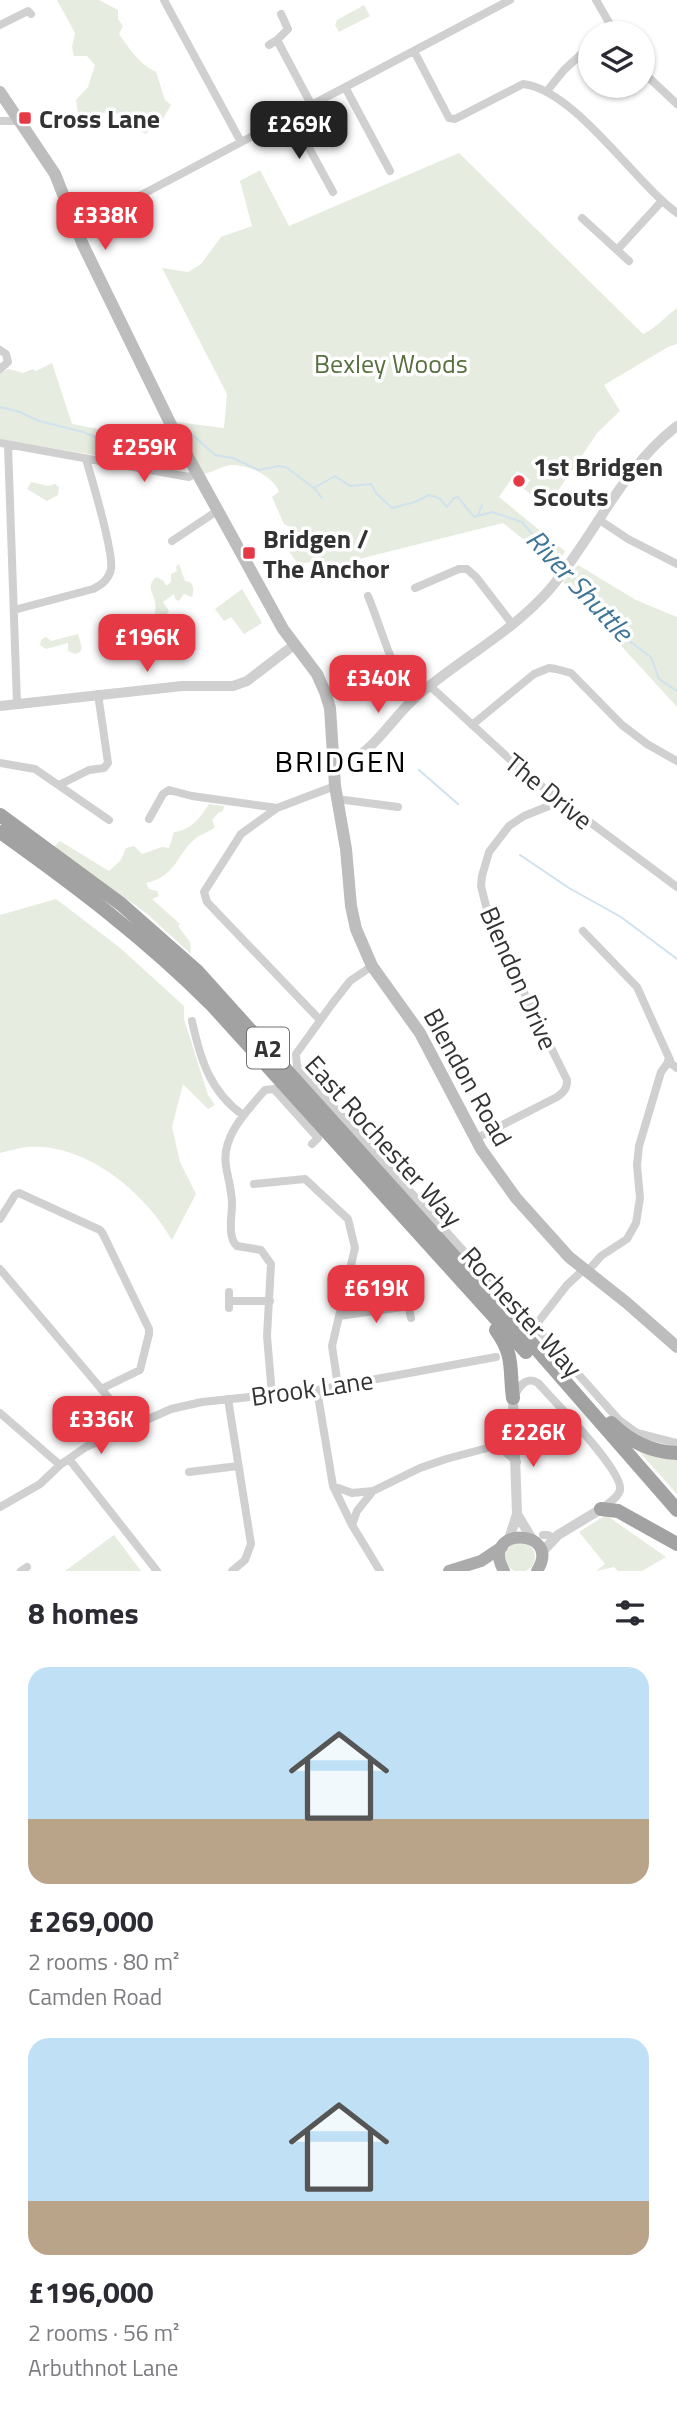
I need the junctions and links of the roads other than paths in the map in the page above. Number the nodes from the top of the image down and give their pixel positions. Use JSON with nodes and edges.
{"nodes":[{"id":1,"x":164,"y":0,"type":"edge"},
{"id":2,"x":510,"y":0,"type":"edge"},
{"id":3,"x":596,"y":0,"type":"edge"},
{"id":4,"x":31,"y":14,"type":"dead end"},
{"id":5,"x":281,"y":14,"type":"dead end"},
{"id":6,"x":612,"y":21,"type":"edge"},
{"id":7,"x":0,"y":24,"type":"edge"},
{"id":8,"x":414,"y":51,"type":"junction"},
{"id":9,"x":578,"y":57,"type":"edge"},
{"id":10,"x":655,"y":83,"type":"edge"},
{"id":11,"x":345,"y":87,"type":"junction"},
{"id":12,"x":547,"y":91,"type":"junction"},
{"id":13,"x":0,"y":92,"type":"edge"},
{"id":14,"x":312,"y":104,"type":"junction"},
{"id":15,"x":677,"y":104,"type":"edge"},
{"id":16,"x":291,"y":115,"type":"junction"},
{"id":17,"x":0,"y":121,"type":"edge"},
{"id":18,"x":20,"y":121,"type":"junction"},
{"id":19,"x":241,"y":142,"type":"junction"},
{"id":20,"x":390,"y":171,"type":"dead end"},
{"id":21,"x":333,"y":192,"type":"dead end"},
{"id":22,"x":661,"y":202,"type":"junction"},
{"id":23,"x":677,"y":214,"type":"edge"},
{"id":24,"x":582,"y":218,"type":"dead end"},
{"id":25,"x":77,"y":229,"type":"junction"},
{"id":26,"x":617,"y":250,"type":"junction"},
{"id":27,"x":629,"y":261,"type":"dead end"},
{"id":28,"x":0,"y":350,"type":"edge"},
{"id":29,"x":0,"y":369,"type":"edge"},
{"id":30,"x":677,"y":426,"type":"edge"},
{"id":31,"x":4,"y":444,"type":"edge"},
{"id":32,"x":86,"y":458,"type":"junction"},
{"id":33,"x":196,"y":473,"type":"junction"},
{"id":34,"x":217,"y":511,"type":"junction"},
{"id":35,"x":598,"y":519,"type":"junction"},
{"id":36,"x":0,"y":526,"type":"edge"},
{"id":37,"x":10,"y":526,"type":"junction"},
{"id":38,"x":171,"y":530,"type":"dead end"},
{"id":39,"x":677,"y":564,"type":"edge"},
{"id":40,"x":415,"y":588,"type":"dead end"},
{"id":41,"x":368,"y":596,"type":"dead end"},
{"id":42,"x":14,"y":610,"type":"junction"},
{"id":43,"x":513,"y":625,"type":"junction"},
{"id":44,"x":294,"y":645,"type":"junction"},
{"id":45,"x":430,"y":686,"type":"junction"},
{"id":46,"x":98,"y":694,"type":"junction"},
{"id":47,"x":413,"y":700,"type":"junction"},
{"id":48,"x":16,"y":704,"type":"junction"},
{"id":49,"x":0,"y":706,"type":"edge"},
{"id":50,"x":472,"y":725,"type":"junction"},
{"id":51,"x":677,"y":761,"type":"edge"},
{"id":52,"x":0,"y":763,"type":"edge"},
{"id":53,"x":334,"y":766,"type":"junction"},
{"id":54,"x":59,"y":785,"type":"junction"},
{"id":55,"x":336,"y":793,"type":"junction"},
{"id":56,"x":561,"y":801,"type":"junction"},
{"id":57,"x":398,"y":807,"type":"dead end"},
{"id":58,"x":277,"y":808,"type":"junction"},
{"id":59,"x":0,"y":815,"type":"edge"},
{"id":60,"x":149,"y":819,"type":"dead end"},
{"id":61,"x":109,"y":820,"type":"dead end"},
{"id":62,"x":0,"y":832,"type":"edge"},
{"id":63,"x":677,"y":887,"type":"edge"},
{"id":64,"x":583,"y":931,"type":"dead end"},
{"id":65,"x":372,"y":965,"type":"junction"},
{"id":66,"x":320,"y":1020,"type":"junction"},
{"id":67,"x":192,"y":1021,"type":"dead end"},
{"id":68,"x":677,"y":1052,"type":"edge"},
{"id":69,"x":669,"y":1061,"type":"junction"},
{"id":70,"x":677,"y":1068,"type":"edge"},
{"id":71,"x":243,"y":1115,"type":"junction"},
{"id":72,"x":475,"y":1139,"type":"junction"},
{"id":73,"x":312,"y":1144,"type":"dead end"},
{"id":74,"x":254,"y":1184,"type":"dead end"},
{"id":75,"x":0,"y":1219,"type":"edge"},
{"id":76,"x":414,"y":1228,"type":"junction"},
{"id":77,"x":0,"y":1269,"type":"edge"},
{"id":78,"x":585,"y":1272,"type":"junction"},
{"id":79,"x":406,"y":1295,"type":"dead end"},
{"id":80,"x":229,"y":1301,"type":"dead end"},
{"id":81,"x":270,"y":1301,"type":"junction"},
{"id":82,"x":409,"y":1306,"type":"junction"},
{"id":83,"x":506,"y":1314,"type":"junction"},
{"id":84,"x":340,"y":1316,"type":"junction"},
{"id":85,"x":411,"y":1318,"type":"dead end"},
{"id":86,"x":535,"y":1326,"type":"junction"},
{"id":87,"x":677,"y":1347,"type":"edge"},
{"id":88,"x":496,"y":1357,"type":"dead end"},
{"id":89,"x":338,"y":1386,"type":"junction"},
{"id":90,"x":102,"y":1389,"type":"junction"},
{"id":91,"x":317,"y":1390,"type":"junction"},
{"id":92,"x":272,"y":1395,"type":"junction"},
{"id":93,"x":513,"y":1398,"type":"junction"},
{"id":94,"x":228,"y":1399,"type":"junction"},
{"id":95,"x":0,"y":1413,"type":"edge"},
{"id":96,"x":131,"y":1426,"type":"junction"},
{"id":97,"x":514,"y":1426,"type":"junction"},
{"id":98,"x":677,"y":1443,"type":"edge"},
{"id":99,"x":491,"y":1447,"type":"junction"},
{"id":100,"x":677,"y":1453,"type":"edge"},
{"id":101,"x":69,"y":1459,"type":"junction"},
{"id":102,"x":517,"y":1462,"type":"junction"},
{"id":103,"x":60,"y":1465,"type":"junction"},
{"id":104,"x":238,"y":1466,"type":"junction"},
{"id":105,"x":190,"y":1472,"type":"dead end"},
{"id":106,"x":334,"y":1486,"type":"junction"},
{"id":107,"x":373,"y":1491,"type":"junction"},
{"id":108,"x":0,"y":1507,"type":"edge"},
{"id":109,"x":601,"y":1509,"type":"junction"},
{"id":110,"x":677,"y":1510,"type":"edge"},
{"id":111,"x":517,"y":1514,"type":"junction"},
{"id":112,"x":677,"y":1523,"type":"edge"},
{"id":113,"x":352,"y":1525,"type":"junction"},
{"id":114,"x":543,"y":1538,"type":"junction"},
{"id":115,"x":506,"y":1543,"type":"junction"},
{"id":116,"x":677,"y":1544,"type":"edge"},
{"id":117,"x":481,"y":1561,"type":"junction"},
{"id":118,"x":541,"y":1564,"type":"edge"},
{"id":119,"x":503,"y":1570,"type":"edge"},
{"id":120,"x":157,"y":1571,"type":"edge"},
{"id":121,"x":232,"y":1571,"type":"edge"},
{"id":122,"x":380,"y":1571,"type":"edge"},
{"id":123,"x":449,"y":1571,"type":"edge"}],
"edges":[{"from":1,"to":19,"type":"street"},
{"from":2,"to":8,"type":"street"},
{"from":3,"to":6,"type":"street"},
{"from":4,"to":7,"type":"street"},
{"from":5,"to":14,"type":"street"},
{"from":8,"to":11,"type":"street"},
{"from":8,"to":12,"type":"street"},
{"from":9,"to":12,"type":"street"},
{"from":10,"to":15,"type":"street"},
{"from":11,"to":14,"type":"street"},
{"from":11,"to":20,"type":"street"},
{"from":12,"to":22,"type":"street"},
{"from":13,"to":18,"type":"main road","name":"Blendon Road"},
{"from":14,"to":16,"type":"street"},
{"from":16,"to":19,"type":"street"},
{"from":16,"to":21,"type":"street"},
{"from":17,"to":18,"type":"street"},
{"from":18,"to":25,"type":"main road","name":"Blendon Road"},
{"from":19,"to":25,"type":"street"},
{"from":22,"to":23,"type":"street"},
{"from":22,"to":26,"type":"street"},
{"from":24,"to":26,"type":"street"},
{"from":25,"to":33,"type":"main road","name":"Blendon Road"},
{"from":26,"to":27,"type":"street"},
{"from":28,"to":29,"type":"street"},
{"from":30,"to":35,"type":"street"},
{"from":31,"to":32,"type":"street"},
{"from":31,"to":37,"type":"street"},
{"from":32,"to":33,"type":"street"},
{"from":32,"to":42,"type":"street"},
{"from":33,"to":34,"type":"main road","name":"Blendon Road"},
{"from":34,"to":38,"type":"street"},
{"from":34,"to":44,"type":"main road","name":"Blendon Road"},
{"from":35,"to":39,"type":"street"},
{"from":35,"to":43,"type":"street"},
{"from":36,"to":37,"type":"street"},
{"from":37,"to":42,"type":"street"},
{"from":40,"to":43,"type":"street"},
{"from":41,"to":47,"type":"street"},
{"from":42,"to":48,"type":"street"},
{"from":43,"to":45,"type":"street"},
{"from":44,"to":46,"type":"street"},
{"from":44,"to":53,"type":"main road","name":"Blendon Road"},
{"from":45,"to":47,"type":"street"},
{"from":45,"to":50,"type":"street","name":"The Drive"},
{"from":46,"to":48,"type":"street"},
{"from":46,"to":54,"type":"street"},
{"from":47,"to":53,"type":"street"},
{"from":48,"to":49,"type":"street"},
{"from":50,"to":51,"type":"street"},
{"from":50,"to":56,"type":"street","name":"The Drive"},
{"from":52,"to":54,"type":"street"},
{"from":53,"to":55,"type":"main road","name":"Blendon Road"},
{"from":54,"to":61,"type":"street"},
{"from":55,"to":57,"type":"street"},
{"from":55,"to":58,"type":"street"},
{"from":55,"to":65,"type":"main road","name":"Blendon Road"},
{"from":56,"to":63,"type":"street","name":"The Drive"},
{"from":56,"to":72,"type":"street","name":"Blendon Drive"},
{"from":58,"to":60,"type":"street"},
{"from":58,"to":66,"type":"street"},
{"from":59,"to":83,"type":"highway","name":"East Rochester Way","number":"A2"},
{"from":62,"to":76,"type":"highway","name":"East Rochester Way","number":"A2"},
{"from":64,"to":69,"type":"street"},
{"from":65,"to":66,"type":"street"},
{"from":65,"to":72,"type":"main road","name":"Blendon Road"},
{"from":66,"to":86,"type":"street"},
{"from":67,"to":71,"type":"street"},
{"from":68,"to":69,"type":"street"},
{"from":69,"to":70,"type":"street"},
{"from":69,"to":78,"type":"street"},
{"from":71,"to":73,"type":"street"},
{"from":71,"to":81,"type":"street"},
{"from":72,"to":78,"type":"main road","name":"Blendon Road"},
{"from":74,"to":84,"type":"street"},
{"from":75,"to":90,"type":"street"},
{"from":76,"to":93,"type":"highway"},
{"from":76,"to":112,"type":"highway","name":"Rochester Way","number":"A2"},
{"from":77,"to":90,"type":"street"},
{"from":78,"to":86,"type":"street"},
{"from":78,"to":87,"type":"main road","name":"Blendon Road"},
{"from":79,"to":82,"type":"street"},
{"from":80,"to":81,"type":"street"},
{"from":81,"to":92,"type":"street"},
{"from":82,"to":84,"type":"street"},
{"from":82,"to":85,"type":"street"},
{"from":83,"to":100,"type":"highway"},
{"from":83,"to":110,"type":"highway","name":"Rochester Way","number":"A2"},
{"from":84,"to":89,"type":"street"},
{"from":86,"to":98,"type":"street"},
{"from":88,"to":89,"type":"street","name":"Brook Lane"},
{"from":89,"to":91,"type":"street","name":"Brook Lane"},
{"from":90,"to":96,"type":"street"},
{"from":91,"to":92,"type":"street","name":"Brook Lane"},
{"from":91,"to":106,"type":"street"},
{"from":92,"to":94,"type":"street","name":"Brook Lane"},
{"from":93,"to":97,"type":"street"},
{"from":93,"to":109,"type":"street"},
{"from":94,"to":96,"type":"street","name":"Brook Lane"},
{"from":94,"to":104,"type":"street"},
{"from":95,"to":103,"type":"street"},
{"from":96,"to":101,"type":"street","name":"Brook Lane"},
{"from":97,"to":99,"type":"street"},
{"from":97,"to":102,"type":"street"},
{"from":99,"to":102,"type":"street"},
{"from":99,"to":107,"type":"street"},
{"from":101,"to":103,"type":"street","name":"Brook Lane"},
{"from":101,"to":120,"type":"street"},
{"from":102,"to":111,"type":"street"},
{"from":103,"to":108,"type":"street","name":"Brook Lane"},
{"from":104,"to":105,"type":"street"},
{"from":104,"to":121,"type":"street"},
{"from":106,"to":107,"type":"street"},
{"from":106,"to":113,"type":"street"},
{"from":107,"to":113,"type":"street"},
{"from":109,"to":114,"type":"street"},
{"from":109,"to":116,"type":"highway"},
{"from":111,"to":114,"type":"street"},
{"from":111,"to":115,"type":"street"},
{"from":113,"to":122,"type":"street"},
{"from":114,"to":115,"type":"main road"},
{"from":114,"to":118,"type":"main road"},
{"from":115,"to":117,"type":"main road"},
{"from":115,"to":119,"type":"main road"},
{"from":117,"to":119,"type":"main road"},
{"from":117,"to":123,"type":"main road"}]}
